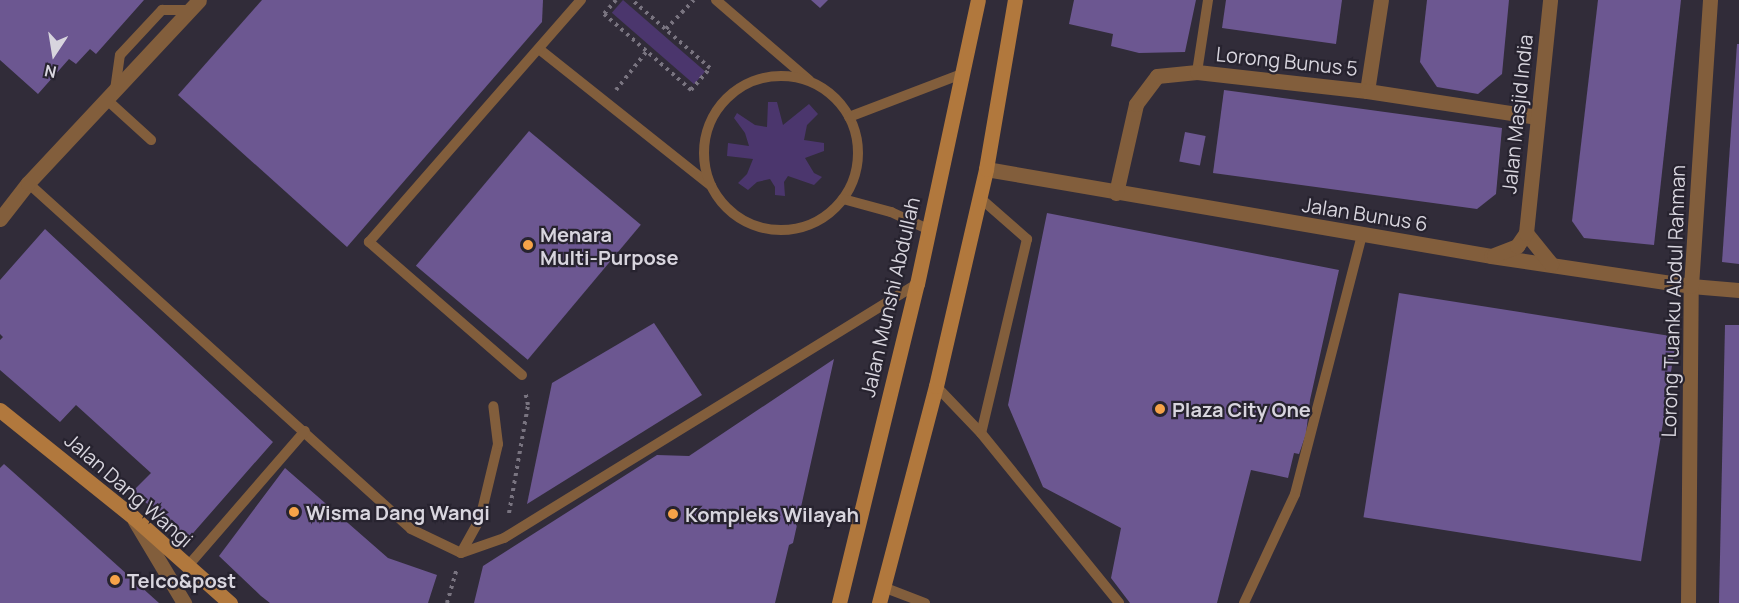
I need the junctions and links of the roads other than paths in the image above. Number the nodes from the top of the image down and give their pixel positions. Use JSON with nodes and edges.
{"nodes":[{"id":1,"x":581,"y":0,"type":"edge"},
{"id":2,"x":716,"y":0,"type":"edge"},
{"id":3,"x":978,"y":0,"type":"edge"},
{"id":4,"x":1015,"y":0,"type":"edge"},
{"id":5,"x":1208,"y":0,"type":"edge"},
{"id":6,"x":1380,"y":0,"type":"edge"},
{"id":7,"x":1550,"y":0,"type":"edge"},
{"id":8,"x":1710,"y":0,"type":"edge"},
{"id":9,"x":195,"y":5,"type":"edge"},
{"id":10,"x":539,"y":49,"type":"junction"},
{"id":11,"x":1197,"y":72,"type":"junction"},
{"id":12,"x":964,"y":73,"type":"junction"},
{"id":13,"x":811,"y":82,"type":"junction"},
{"id":14,"x":1367,"y":92,"type":"junction"},
{"id":15,"x":111,"y":95,"type":"junction"},
{"id":16,"x":849,"y":117,"type":"junction"},
{"id":17,"x":1537,"y":117,"type":"junction"},
{"id":18,"x":151,"y":140,"type":"dead end"},
{"id":19,"x":986,"y":170,"type":"junction"},
{"id":20,"x":28,"y":183,"type":"junction"},
{"id":21,"x":711,"y":186,"type":"junction"},
{"id":22,"x":1116,"y":193,"type":"junction"},
{"id":23,"x":979,"y":197,"type":"junction"},
{"id":24,"x":843,"y":199,"type":"junction"},
{"id":25,"x":0,"y":219,"type":"edge"},
{"id":26,"x":927,"y":229,"type":"junction"},
{"id":27,"x":1526,"y":233,"type":"junction"},
{"id":28,"x":1362,"y":234,"type":"junction"},
{"id":29,"x":1491,"y":256,"type":"junction"},
{"id":30,"x":1551,"y":264,"type":"junction"},
{"id":31,"x":916,"y":284,"type":"junction"},
{"id":32,"x":1691,"y":286,"type":"junction"},
{"id":33,"x":1739,"y":290,"type":"edge"},
{"id":34,"x":522,"y":375,"type":"road end"},
{"id":35,"x":936,"y":386,"type":"junction"},
{"id":36,"x":493,"y":406,"type":"dead end"},
{"id":37,"x":0,"y":410,"type":"edge"},
{"id":38,"x":305,"y":431,"type":"junction"},
{"id":39,"x":981,"y":434,"type":"junction"},
{"id":40,"x":133,"y":517,"type":"junction"},
{"id":41,"x":461,"y":553,"type":"junction"},
{"id":42,"x":187,"y":567,"type":"junction"},
{"id":43,"x":884,"y":586,"type":"junction"},
{"id":44,"x":184,"y":603,"type":"edge"},
{"id":45,"x":230,"y":603,"type":"edge"},
{"id":46,"x":839,"y":603,"type":"edge"},
{"id":47,"x":879,"y":603,"type":"edge"},
{"id":48,"x":925,"y":603,"type":"edge"},
{"id":49,"x":1119,"y":603,"type":"edge"},
{"id":50,"x":1244,"y":603,"type":"edge"},
{"id":51,"x":1688,"y":603,"type":"edge"}],
"edges":[{"from":1,"to":10,"type":"lane"},
{"from":2,"to":13,"type":"lane"},
{"from":3,"to":12,"type":"street","name":"Jalan Munshi Abdullah"},
{"from":4,"to":19,"type":"street"},
{"from":5,"to":11,"type":"lane"},
{"from":6,"to":14,"type":"street"},
{"from":7,"to":17,"type":"street","name":"Jalan Masjid India"},
{"from":8,"to":32,"type":"street","name":"Lorong Tuanku Abdul Rahman"},
{"from":9,"to":15,"type":"street"},
{"from":10,"to":21,"type":"lane"},
{"from":10,"to":34,"type":"lane"},
{"from":11,"to":14,"type":"street","name":"Lorong Bunus 5"},
{"from":11,"to":22,"type":"street","name":"Lorong Bunus 5"},
{"from":12,"to":16,"type":"lane"},
{"from":12,"to":26,"type":"street","name":"Jalan Munshi Abdullah"},
{"from":13,"to":16,"type":"lane"},
{"from":13,"to":21,"type":"lane"},
{"from":14,"to":17,"type":"street","name":"Lorong Bunus 5"},
{"from":15,"to":18,"type":"lane"},
{"from":15,"to":20,"type":"street"},
{"from":16,"to":24,"type":"lane"},
{"from":17,"to":27,"type":"street","name":"Jalan Masjid India"},
{"from":19,"to":22,"type":"street","name":"Jalan Bunus 6"},
{"from":19,"to":23,"type":"street"},
{"from":20,"to":25,"type":"street"},
{"from":20,"to":38,"type":"lane"},
{"from":21,"to":24,"type":"lane"},
{"from":22,"to":28,"type":"street","name":"Jalan Bunus 6"},
{"from":23,"to":35,"type":"street"},
{"from":23,"to":39,"type":"lane"},
{"from":24,"to":26,"type":"lane"},
{"from":26,"to":31,"type":"street","name":"Jalan Munshi Abdullah"},
{"from":27,"to":29,"type":"street"},
{"from":27,"to":30,"type":"street"},
{"from":28,"to":29,"type":"street","name":"Jalan Bunus 6"},
{"from":28,"to":50,"type":"lane"},
{"from":29,"to":30,"type":"street","name":"Jalan Bunus 6"},
{"from":30,"to":32,"type":"street","name":"Jalan Bunus 6"},
{"from":31,"to":41,"type":"lane"},
{"from":31,"to":46,"type":"street","name":"Jalan Munshi Abdullah"},
{"from":32,"to":33,"type":"street","name":"Jalan Bunus 6"},
{"from":32,"to":51,"type":"street","name":"Lorong Tuanku Abdul Rahman"},
{"from":35,"to":39,"type":"lane"},
{"from":35,"to":43,"type":"street"},
{"from":36,"to":41,"type":"lane"},
{"from":37,"to":40,"type":"street","name":"Jalan Dang Wangi"},
{"from":38,"to":41,"type":"lane"},
{"from":38,"to":42,"type":"lane"},
{"from":39,"to":49,"type":"lane"},
{"from":40,"to":42,"type":"street","name":"Jalan Dang Wangi"},
{"from":40,"to":44,"type":"street"},
{"from":42,"to":45,"type":"street","name":"Jalan Dang Wangi"},
{"from":43,"to":47,"type":"street"},
{"from":43,"to":48,"type":"lane"}]}
